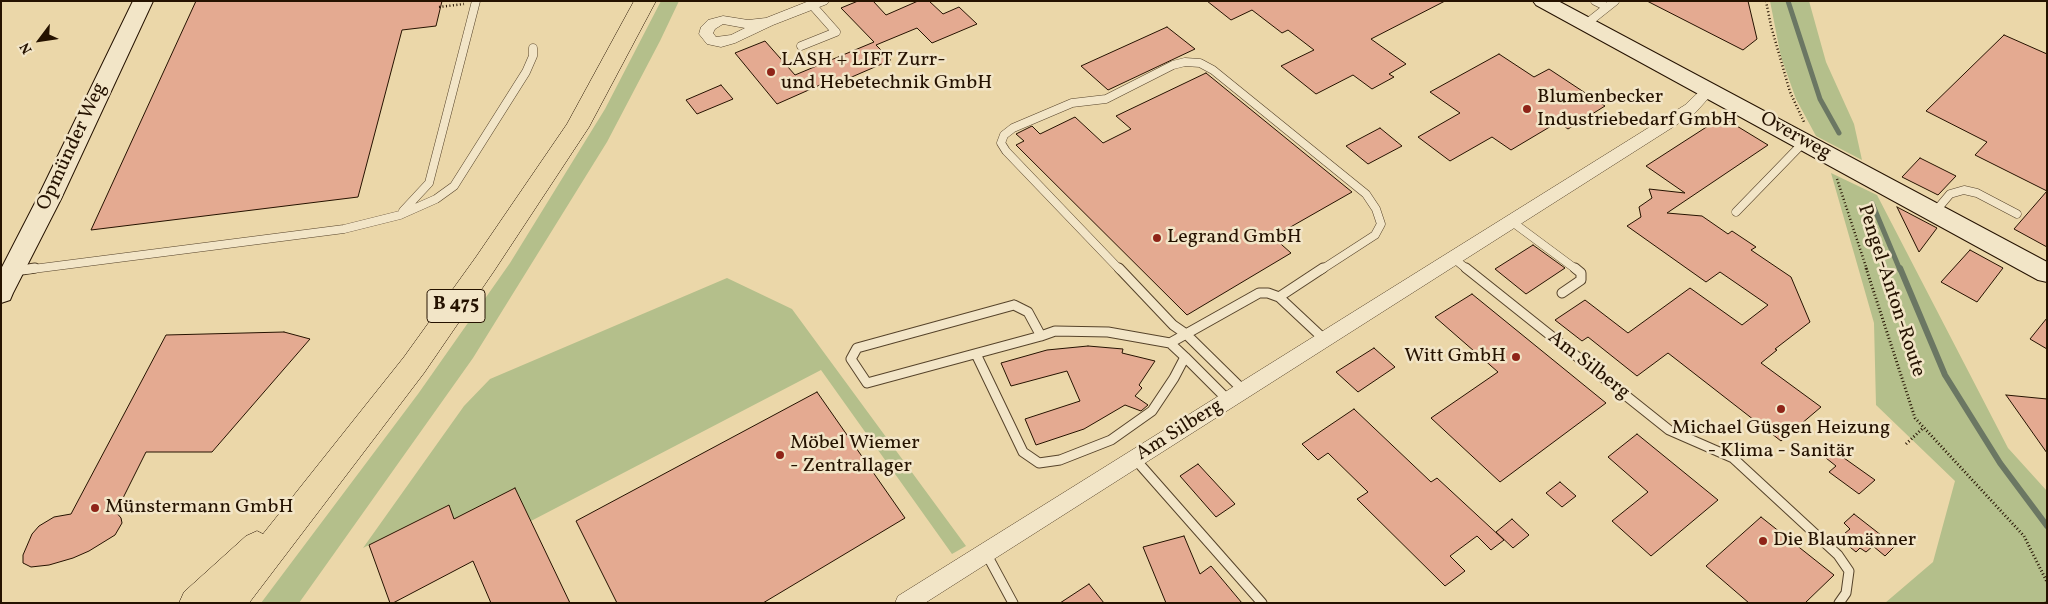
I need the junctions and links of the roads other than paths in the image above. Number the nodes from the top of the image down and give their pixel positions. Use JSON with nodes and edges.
{"nodes":[{"id":1,"x":143,"y":1,"type":"edge"},
{"id":2,"x":476,"y":1,"type":"edge"},
{"id":3,"x":645,"y":1,"type":"edge"},
{"id":4,"x":1543,"y":1,"type":"edge"},
{"id":5,"x":1595,"y":1,"type":"edge"},
{"id":6,"x":1615,"y":1,"type":"edge"},
{"id":7,"x":817,"y":3,"type":"edge"},
{"id":8,"x":1607,"y":8,"type":"junction"},
{"id":9,"x":768,"y":22,"type":"dead end"},
{"id":10,"x":1586,"y":24,"type":"junction"},
{"id":11,"x":801,"y":46,"type":"dead end"},
{"id":12,"x":533,"y":48,"type":"dead end"},
{"id":13,"x":1708,"y":90,"type":"junction"},
{"id":14,"x":1806,"y":135,"type":"junction"},
{"id":15,"x":1736,"y":212,"type":"dead end"},
{"id":16,"x":1934,"y":213,"type":"junction"},
{"id":17,"x":2017,"y":214,"type":"dead end"},
{"id":18,"x":400,"y":215,"type":"junction"},
{"id":19,"x":1511,"y":221,"type":"junction"},
{"id":20,"x":1452,"y":258,"type":"junction"},
{"id":21,"x":7,"y":272,"type":"edge"},
{"id":22,"x":2047,"y":273,"type":"edge"},
{"id":23,"x":1,"y":293,"type":"edge"},
{"id":24,"x":1562,"y":293,"type":"dead end"},
{"id":25,"x":1279,"y":297,"type":"junction"},
{"id":26,"x":1186,"y":334,"type":"junction"},
{"id":27,"x":1041,"y":336,"type":"junction"},
{"id":28,"x":1325,"y":340,"type":"junction"},
{"id":29,"x":1170,"y":343,"type":"junction"},
{"id":30,"x":976,"y":354,"type":"junction"},
{"id":31,"x":1185,"y":357,"type":"junction"},
{"id":32,"x":1236,"y":396,"type":"junction"},
{"id":33,"x":1135,"y":459,"type":"junction"},
{"id":34,"x":327,"y":480,"type":"junction"},
{"id":35,"x":986,"y":553,"type":"junction"},
{"id":36,"x":196,"y":603,"type":"edge"},
{"id":37,"x":229,"y":603,"type":"edge"},
{"id":38,"x":906,"y":603,"type":"edge"},
{"id":39,"x":1013,"y":603,"type":"edge"},
{"id":40,"x":1262,"y":603,"type":"edge"},
{"id":41,"x":1839,"y":603,"type":"edge"}],
"edges":[{"from":1,"to":21,"type":"street","name":"Opmünder Weg"},
{"from":2,"to":18,"type":"lane"},
{"from":3,"to":34,"type":"highway","number":"B 475"},
{"from":4,"to":10,"type":"street","name":"Overweg"},
{"from":5,"to":8,"type":"lane"},
{"from":6,"to":8,"type":"lane"},
{"from":7,"to":9,"type":"street"},
{"from":7,"to":11,"type":"lane"},
{"from":8,"to":10,"type":"lane"},
{"from":10,"to":13,"type":"street","name":"Overweg"},
{"from":12,"to":18,"type":"lane"},
{"from":13,"to":14,"type":"street","name":"Overweg"},
{"from":13,"to":19,"type":"street","name":"Am Silberg"},
{"from":14,"to":15,"type":"lane"},
{"from":14,"to":16,"type":"street","name":"Overweg"},
{"from":16,"to":17,"type":"lane"},
{"from":16,"to":22,"type":"street","name":"Overweg"},
{"from":18,"to":21,"type":"lane"},
{"from":19,"to":20,"type":"street","name":"Am Silberg"},
{"from":19,"to":24,"type":"lane"},
{"from":20,"to":28,"type":"street","name":"Am Silberg"},
{"from":20,"to":41,"type":"lane","name":"Am Silberg"},
{"from":21,"to":23,"type":"street","name":"Opmünder Weg"},
{"from":25,"to":26,"type":"lane"},
{"from":25,"to":26,"type":"lane"},
{"from":25,"to":28,"type":"lane"},
{"from":26,"to":29,"type":"lane"},
{"from":26,"to":32,"type":"lane"},
{"from":27,"to":29,"type":"lane"},
{"from":27,"to":30,"type":"lane"},
{"from":27,"to":30,"type":"lane"},
{"from":28,"to":32,"type":"street","name":"Am Silberg"},
{"from":29,"to":31,"type":"lane"},
{"from":30,"to":31,"type":"lane"},
{"from":31,"to":32,"type":"lane"},
{"from":32,"to":33,"type":"street","name":"Am Silberg"},
{"from":33,"to":35,"type":"street","name":"Am Silberg"},
{"from":33,"to":40,"type":"lane"},
{"from":34,"to":36,"type":"highway"},
{"from":34,"to":37,"type":"highway","number":"B 475"},
{"from":35,"to":38,"type":"street","name":"Am Silberg"},
{"from":35,"to":39,"type":"lane"}]}
